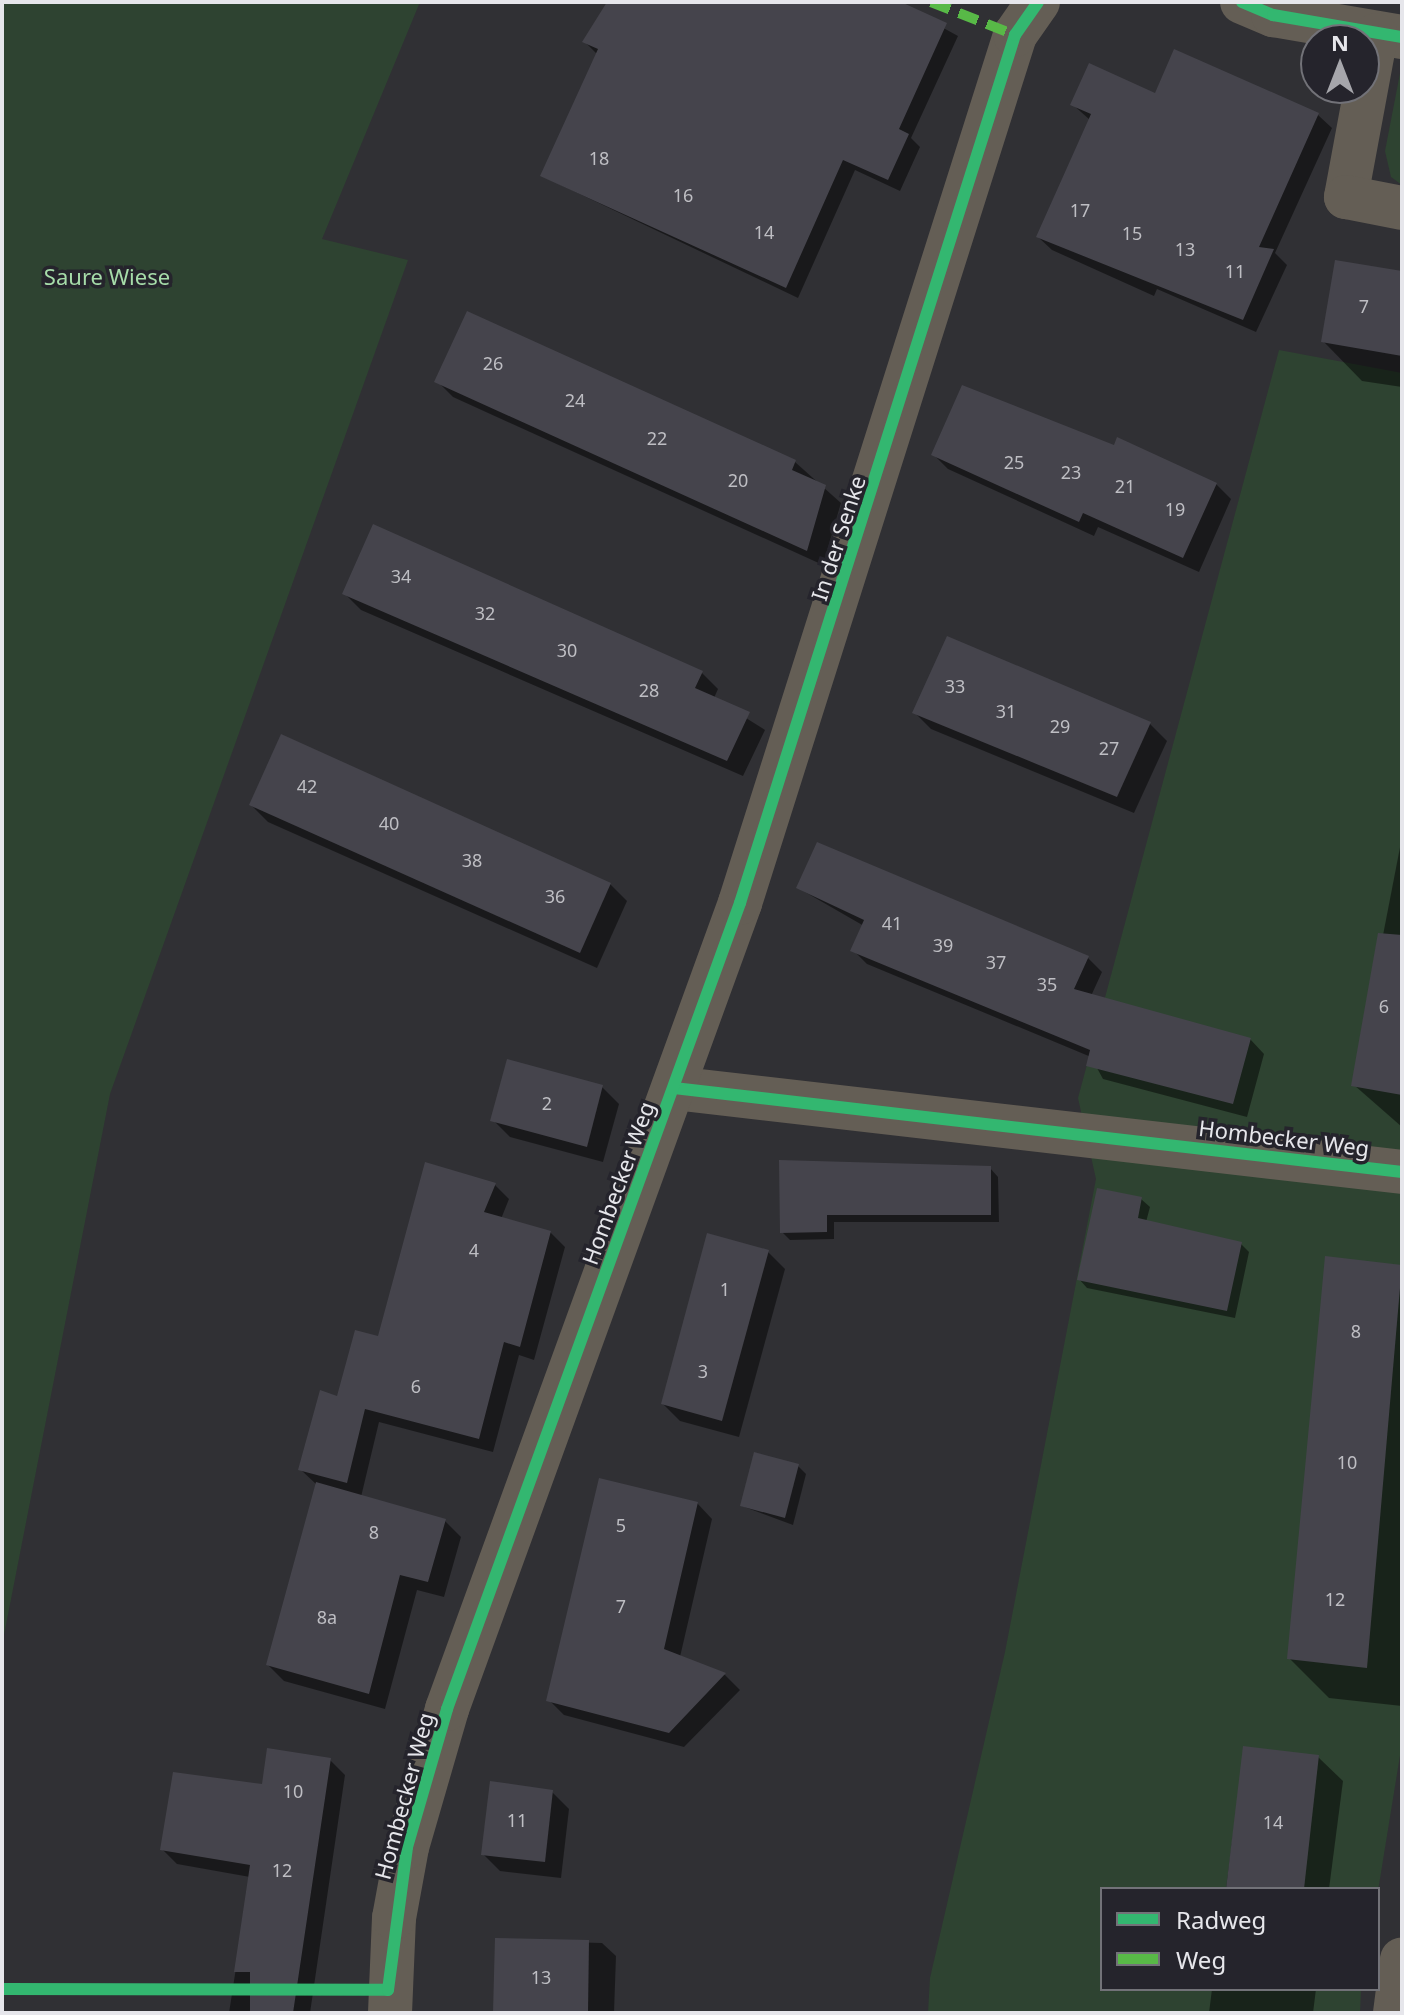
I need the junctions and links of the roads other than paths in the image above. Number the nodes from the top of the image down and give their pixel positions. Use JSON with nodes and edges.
{"nodes":[{"id":1,"x":1038,"y":2,"type":"edge"},
{"id":2,"x":1242,"y":2,"type":"edge"},
{"id":3,"x":1389,"y":36,"type":"edge"},
{"id":4,"x":1402,"y":208,"type":"edge"},
{"id":5,"x":674,"y":1088,"type":"junction"},
{"id":6,"x":1402,"y":1172,"type":"edge"},
{"id":7,"x":1402,"y":1959,"type":"edge"},
{"id":8,"x":390,"y":2013,"type":"edge"},
{"id":9,"x":1395,"y":2013,"type":"edge"}],
"edges":[{"from":1,"to":5,"type":"street","name":"In der Senke"},
{"from":2,"to":3,"type":"street"},
{"from":3,"to":4,"type":"street"},
{"from":5,"to":6,"type":"street","name":"Hombecker Weg"},
{"from":5,"to":8,"type":"street","name":"Hombecker Weg"},
{"from":7,"to":9,"type":"street"}]}
